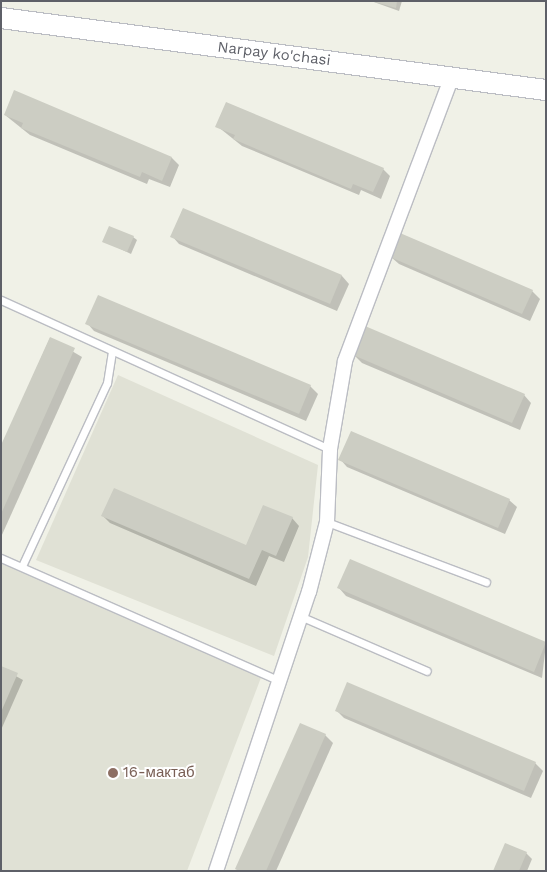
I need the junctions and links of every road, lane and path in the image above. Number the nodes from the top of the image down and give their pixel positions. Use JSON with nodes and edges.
{"nodes":[{"id":1,"x":1,"y":18,"type":"edge"},
{"id":2,"x":452,"y":77,"type":"junction"},
{"id":3,"x":546,"y":90,"type":"edge"},
{"id":4,"x":1,"y":300,"type":"edge"},
{"id":5,"x":112,"y":351,"type":"junction"},
{"id":6,"x":330,"y":449,"type":"junction"},
{"id":7,"x":327,"y":522,"type":"junction"},
{"id":8,"x":1,"y":558,"type":"edge"},
{"id":9,"x":22,"y":566,"type":"junction"},
{"id":10,"x":486,"y":582,"type":"dead end"},
{"id":11,"x":300,"y":616,"type":"junction"},
{"id":12,"x":427,"y":671,"type":"dead end"},
{"id":13,"x":277,"y":680,"type":"junction"},
{"id":14,"x":216,"y":871,"type":"edge"}],
"edges":[{"from":1,"to":2,"type":"main road","name":"Narpay ko'chasi"},
{"from":2,"to":3,"type":"main road","name":"Narpay ko'chasi"},
{"from":2,"to":6,"type":"street"},
{"from":4,"to":5,"type":"lane"},
{"from":5,"to":6,"type":"lane"},
{"from":5,"to":9,"type":"lane"},
{"from":6,"to":7,"type":"street"},
{"from":7,"to":10,"type":"lane"},
{"from":7,"to":11,"type":"street"},
{"from":8,"to":9,"type":"lane"},
{"from":9,"to":13,"type":"lane"},
{"from":11,"to":12,"type":"lane"},
{"from":11,"to":13,"type":"street"},
{"from":13,"to":14,"type":"street"}]}
